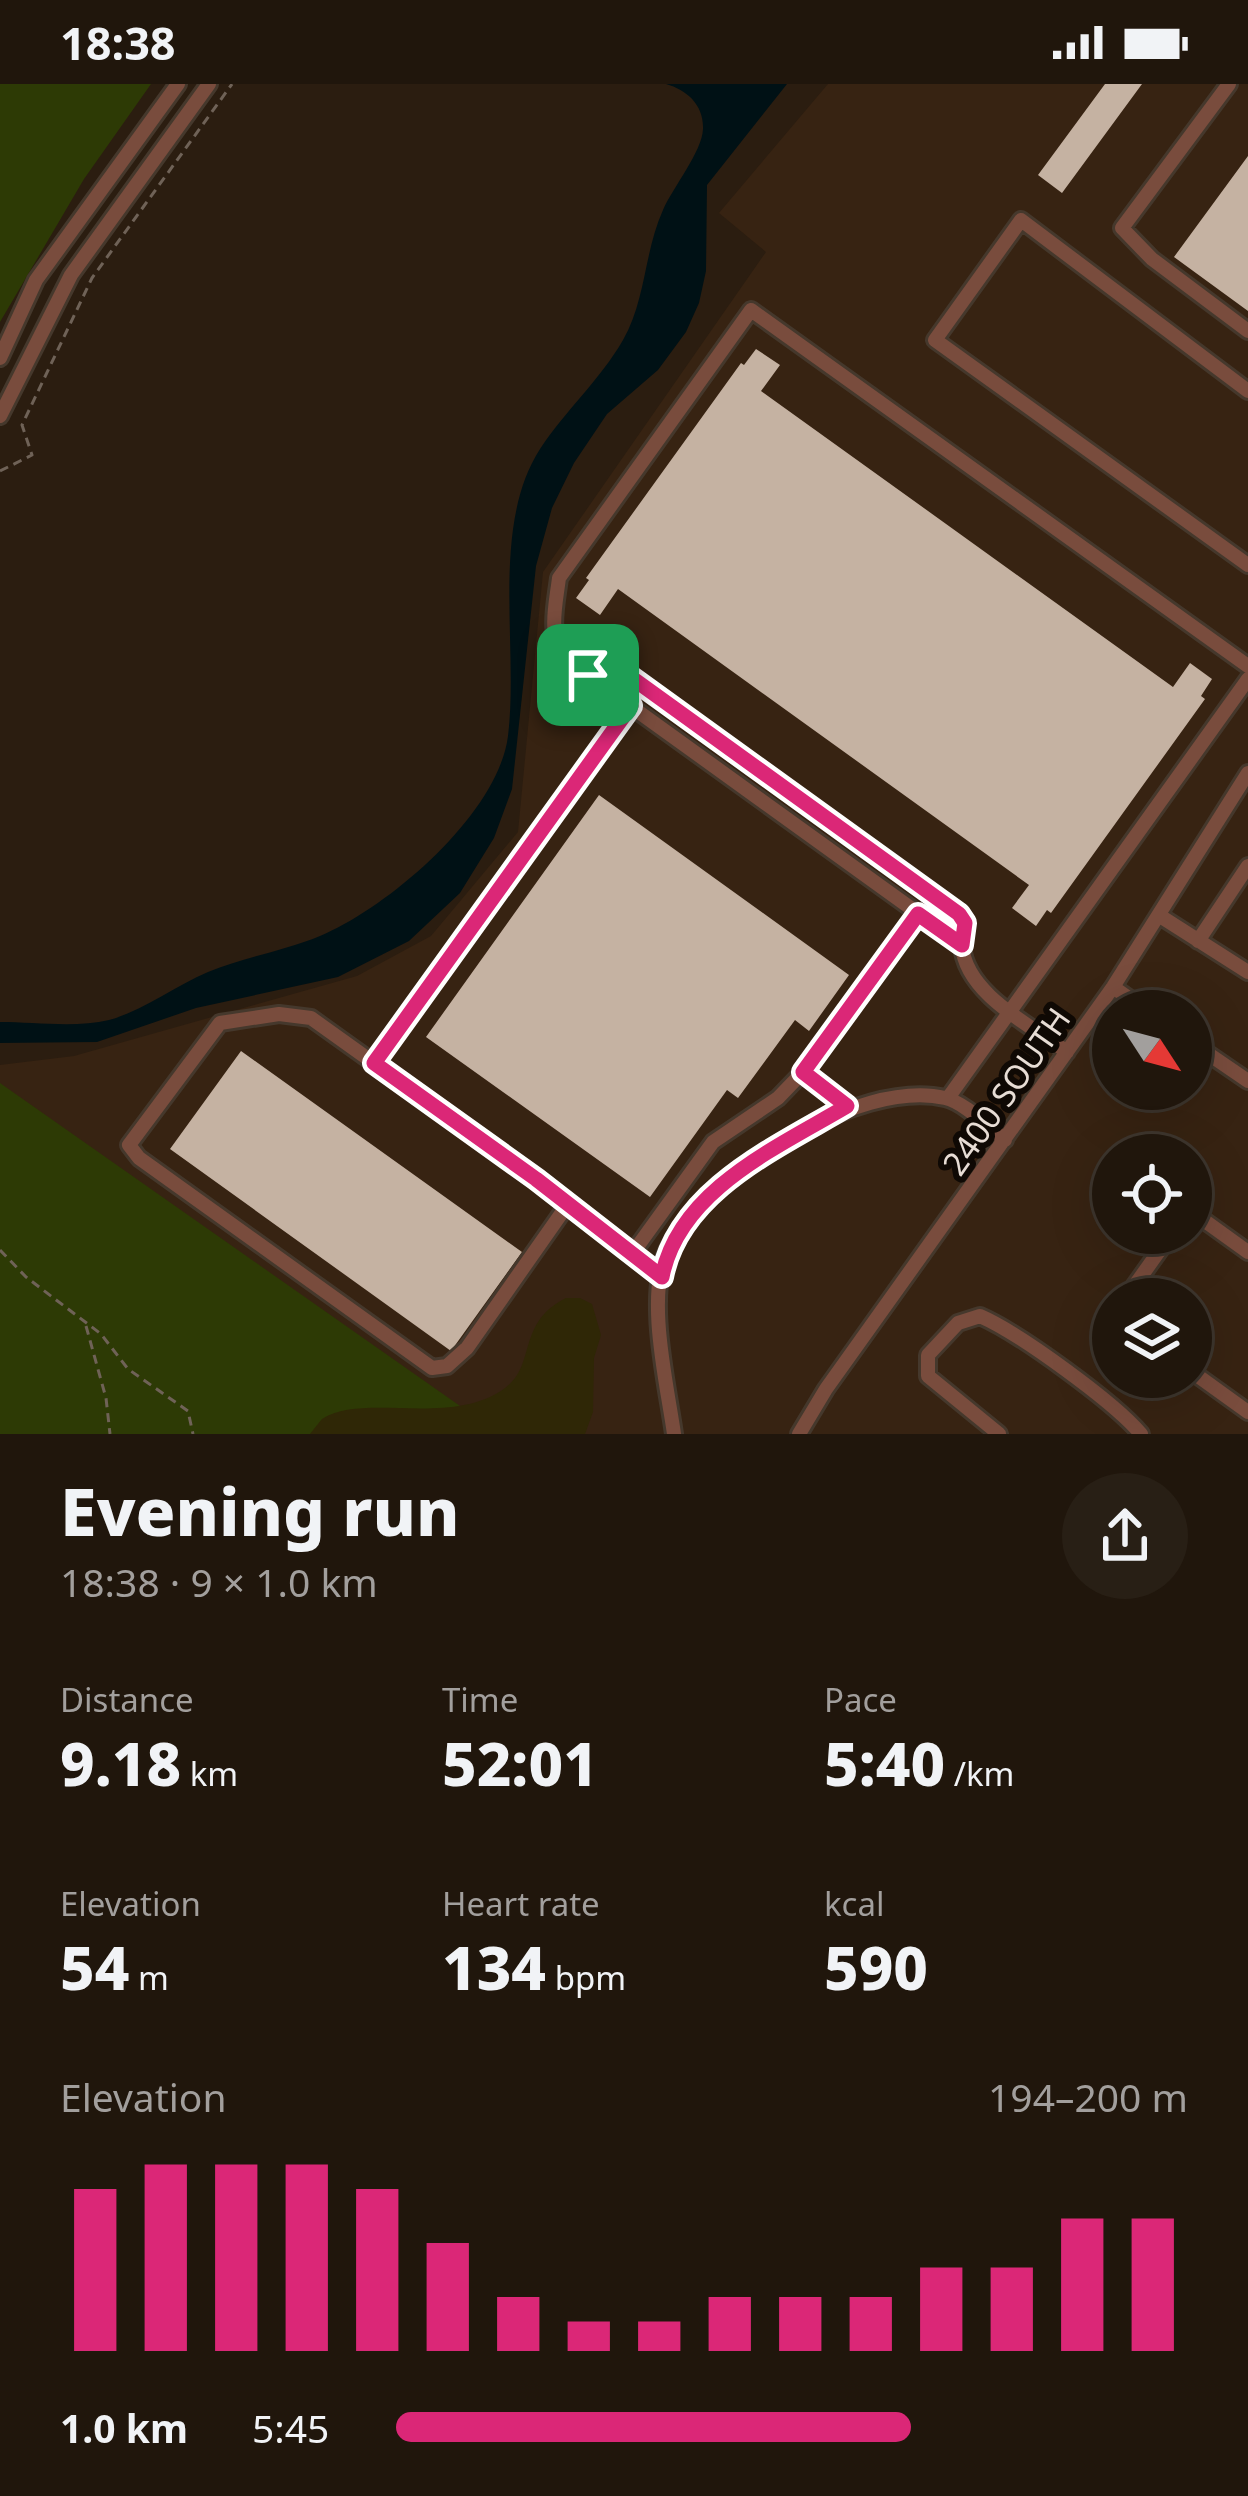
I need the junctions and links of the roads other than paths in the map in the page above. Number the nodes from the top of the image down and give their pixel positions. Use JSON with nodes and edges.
{"nodes":[{"id":1,"x":178,"y":84,"type":"edge"},
{"id":2,"x":209,"y":84,"type":"edge"},
{"id":3,"x":1229,"y":84,"type":"edge"},
{"id":4,"x":147,"y":126,"type":"junction"},
{"id":5,"x":168,"y":141,"type":"junction"},
{"id":6,"x":1248,"y":331,"type":"edge"},
{"id":7,"x":0,"y":358,"type":"edge"},
{"id":8,"x":1248,"y":391,"type":"edge"},
{"id":9,"x":0,"y":416,"type":"edge"},
{"id":10,"x":1248,"y":565,"type":"edge"},
{"id":11,"x":1248,"y":666,"type":"edge"},
{"id":12,"x":588,"y":675,"type":"junction"},
{"id":13,"x":1248,"y":679,"type":"edge"},
{"id":14,"x":631,"y":706,"type":"junction"},
{"id":15,"x":1248,"y":773,"type":"edge"},
{"id":16,"x":809,"y":806,"type":"junction"},
{"id":17,"x":796,"y":825,"type":"junction"},
{"id":18,"x":1248,"y":866,"type":"edge"},
{"id":19,"x":918,"y":914,"type":"junction"},
{"id":20,"x":1160,"y":916,"type":"junction"},
{"id":21,"x":1198,"y":940,"type":"junction"},
{"id":22,"x":962,"y":945,"type":"junction"},
{"id":23,"x":1248,"y":972,"type":"edge"},
{"id":24,"x":1113,"y":987,"type":"junction"},
{"id":25,"x":1117,"y":990,"type":"edge"},
{"id":26,"x":1011,"y":1011,"type":"junction"},
{"id":27,"x":1067,"y":1052,"type":"junction"},
{"id":28,"x":1212,"y":1057,"type":"edge"},
{"id":29,"x":374,"y":1063,"type":"junction"},
{"id":30,"x":803,"y":1072,"type":"junction"},
{"id":31,"x":1248,"y":1082,"type":"edge"},
{"id":32,"x":948,"y":1098,"type":"junction"},
{"id":33,"x":847,"y":1106,"type":"junction"},
{"id":34,"x":1005,"y":1140,"type":"junction"},
{"id":35,"x":568,"y":1204,"type":"junction"},
{"id":36,"x":1212,"y":1226,"type":"edge"},
{"id":37,"x":1248,"y":1252,"type":"edge"},
{"id":38,"x":632,"y":1253,"type":"junction"},
{"id":39,"x":662,"y":1277,"type":"junction"},
{"id":40,"x":1212,"y":1386,"type":"edge"},
{"id":41,"x":1248,"y":1412,"type":"edge"},
{"id":42,"x":674,"y":1434,"type":"edge"},
{"id":43,"x":799,"y":1434,"type":"edge"},
{"id":44,"x":999,"y":1434,"type":"edge"},
{"id":45,"x":1141,"y":1434,"type":"edge"}],
"edges":[{"from":1,"to":4,"type":"street"},
{"from":2,"to":5,"type":"street"},
{"from":3,"to":6,"type":"street"},
{"from":4,"to":5,"type":"street"},
{"from":4,"to":7,"type":"street"},
{"from":5,"to":9,"type":"street"},
{"from":8,"to":10,"type":"street"},
{"from":11,"to":12,"type":"street"},
{"from":12,"to":14,"type":"street"},
{"from":12,"to":16,"type":"street"},
{"from":13,"to":26,"type":"street"},
{"from":14,"to":17,"type":"street"},
{"from":14,"to":29,"type":"street"},
{"from":15,"to":20,"type":"street","name":"2400 SOUTH"},
{"from":16,"to":17,"type":"street"},
{"from":16,"to":22,"type":"street"},
{"from":17,"to":19,"type":"street"},
{"from":18,"to":21,"type":"street"},
{"from":19,"to":22,"type":"street"},
{"from":19,"to":30,"type":"street"},
{"from":20,"to":21,"type":"street"},
{"from":20,"to":24,"type":"street","name":"2400 SOUTH"},
{"from":21,"to":23,"type":"street"},
{"from":22,"to":26,"type":"street"},
{"from":24,"to":25,"type":"street"},
{"from":24,"to":27,"type":"street","name":"2400 SOUTH"},
{"from":26,"to":27,"type":"street"},
{"from":26,"to":32,"type":"street"},
{"from":27,"to":34,"type":"street","name":"2400 SOUTH"},
{"from":28,"to":31,"type":"street"},
{"from":29,"to":35,"type":"street"},
{"from":29,"to":35,"type":"street"},
{"from":30,"to":33,"type":"street"},
{"from":30,"to":38,"type":"street"},
{"from":32,"to":33,"type":"street"},
{"from":32,"to":34,"type":"street"},
{"from":33,"to":39,"type":"street"},
{"from":34,"to":43,"type":"street","name":"2400 SOUTH"},
{"from":35,"to":38,"type":"street"},
{"from":36,"to":37,"type":"street"},
{"from":38,"to":39,"type":"street"},
{"from":39,"to":42,"type":"street"},
{"from":40,"to":41,"type":"street"},
{"from":44,"to":45,"type":"street"}]}
